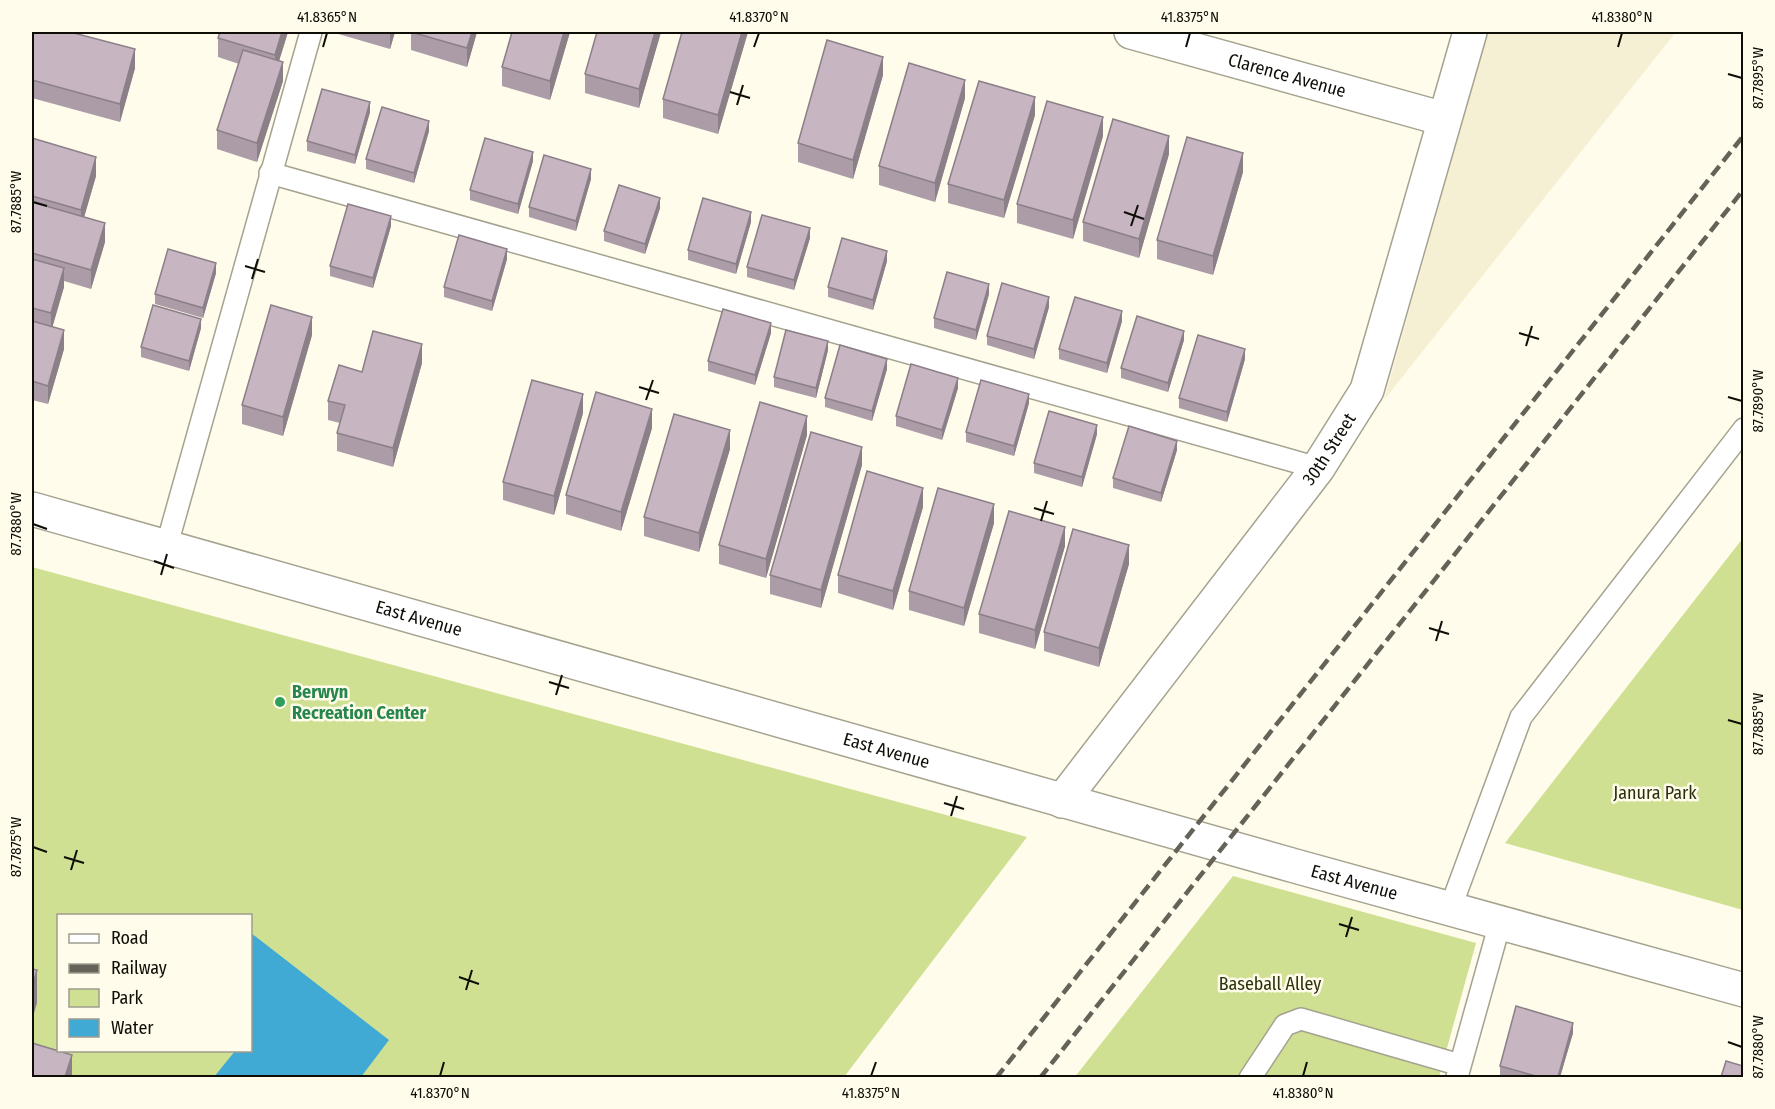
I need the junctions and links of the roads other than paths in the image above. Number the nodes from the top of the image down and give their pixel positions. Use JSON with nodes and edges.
{"nodes":[{"id":1,"x":311,"y":32,"type":"edge"},
{"id":2,"x":1131,"y":32,"type":"edge"},
{"id":3,"x":1470,"y":32,"type":"edge"},
{"id":4,"x":1444,"y":119,"type":"junction"},
{"id":5,"x":270,"y":173,"type":"junction"},
{"id":6,"x":1743,"y":429,"type":"edge"},
{"id":7,"x":1318,"y":468,"type":"junction"},
{"id":8,"x":32,"y":509,"type":"edge"},
{"id":9,"x":166,"y":548,"type":"junction"},
{"id":10,"x":1062,"y":801,"type":"junction"},
{"id":11,"x":1450,"y":909,"type":"junction"},
{"id":12,"x":1500,"y":922,"type":"junction"},
{"id":13,"x":1743,"y":990,"type":"edge"},
{"id":14,"x":1458,"y":1071,"type":"edge"},
{"id":15,"x":1250,"y":1077,"type":"edge"}],
"edges":[{"from":1,"to":5,"type":"lane"},
{"from":2,"to":4,"type":"street","name":"Clarence Avenue"},
{"from":3,"to":4,"type":"street","name":"30th Street"},
{"from":4,"to":7,"type":"street","name":"30th Street"},
{"from":5,"to":7,"type":"lane"},
{"from":5,"to":9,"type":"lane"},
{"from":6,"to":11,"type":"lane"},
{"from":7,"to":10,"type":"street","name":"30th Street"},
{"from":8,"to":9,"type":"street","name":"East Avenue"},
{"from":9,"to":10,"type":"street","name":"East Avenue"},
{"from":10,"to":11,"type":"street","name":"East Avenue"},
{"from":11,"to":12,"type":"street","name":"East Avenue"},
{"from":12,"to":13,"type":"street","name":"East Avenue"},
{"from":12,"to":14,"type":"lane"},
{"from":14,"to":15,"type":"lane"}]}
